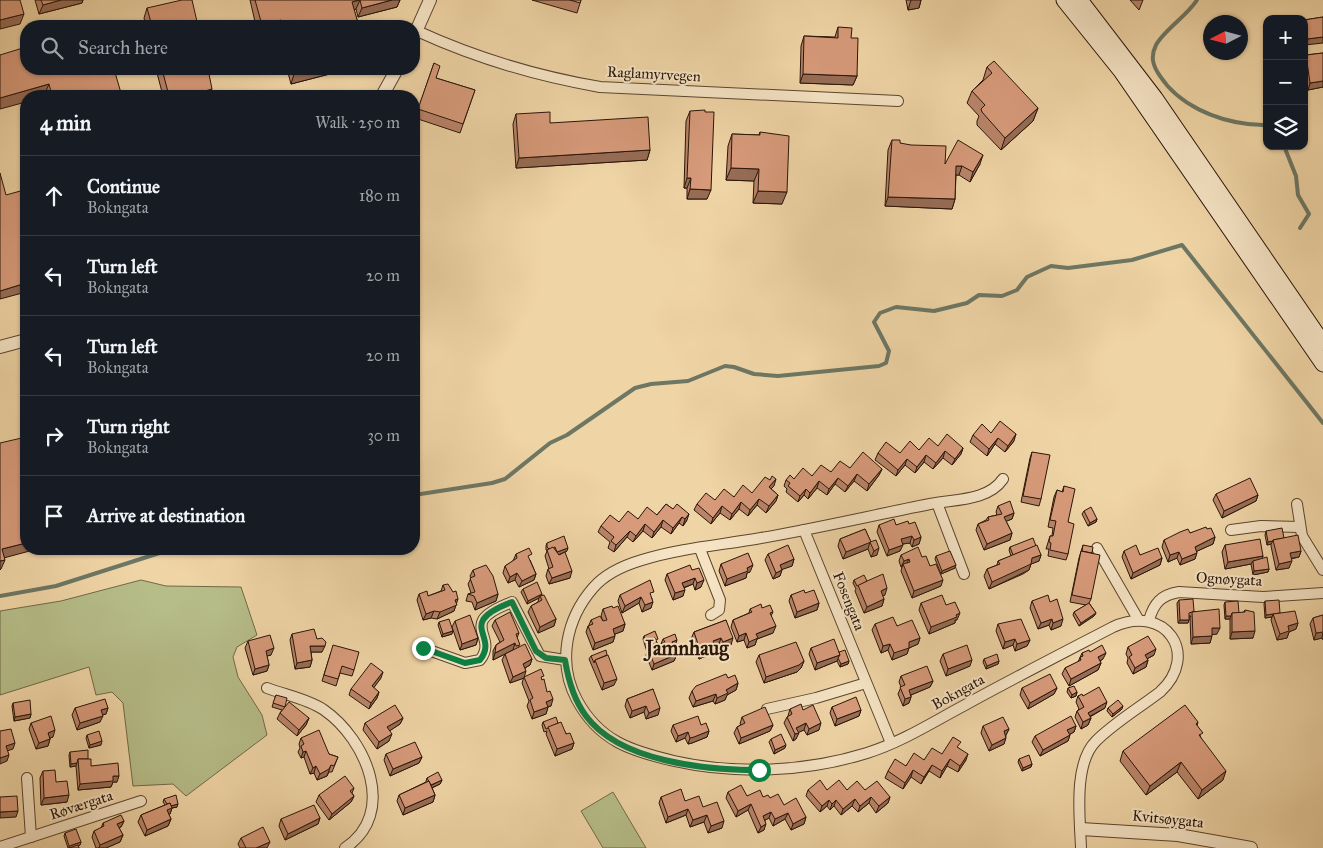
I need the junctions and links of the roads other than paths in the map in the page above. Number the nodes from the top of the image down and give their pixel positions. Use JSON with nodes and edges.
{"nodes":[{"id":1,"x":430,"y":0,"type":"edge"},
{"id":2,"x":1064,"y":0,"type":"edge"},
{"id":3,"x":1080,"y":0,"type":"edge"},
{"id":4,"x":420,"y":22,"type":"edge"},
{"id":5,"x":420,"y":35,"type":"edge"},
{"id":6,"x":394,"y":75,"type":"edge"},
{"id":7,"x":385,"y":90,"type":"edge"},
{"id":8,"x":898,"y":101,"type":"dead end"},
{"id":9,"x":20,"y":342,"type":"edge"},
{"id":10,"x":1323,"y":344,"type":"edge"},
{"id":11,"x":0,"y":347,"type":"edge"},
{"id":12,"x":1323,"y":364,"type":"edge"},
{"id":13,"x":1003,"y":479,"type":"dead end"},
{"id":14,"x":936,"y":503,"type":"junction"},
{"id":15,"x":1297,"y":504,"type":"dead end"},
{"id":16,"x":1299,"y":527,"type":"junction"},
{"id":17,"x":804,"y":530,"type":"junction"},
{"id":18,"x":1231,"y":530,"type":"dead end"},
{"id":19,"x":700,"y":548,"type":"junction"},
{"id":20,"x":1097,"y":548,"type":"dead end"},
{"id":21,"x":1323,"y":570,"type":"edge"},
{"id":22,"x":964,"y":574,"type":"dead end"},
{"id":23,"x":1323,"y":593,"type":"edge"},
{"id":24,"x":711,"y":615,"type":"dead end"},
{"id":25,"x":1138,"y":619,"type":"junction"},
{"id":26,"x":1149,"y":620,"type":"junction"},
{"id":27,"x":423,"y":648,"type":"dead end"},
{"id":28,"x":565,"y":660,"type":"junction"},
{"id":29,"x":866,"y":683,"type":"junction"},
{"id":30,"x":267,"y":688,"type":"dead end"},
{"id":31,"x":767,"y":709,"type":"edge"},
{"id":32,"x":891,"y":743,"type":"junction"},
{"id":33,"x":27,"y":778,"type":"dead end"},
{"id":34,"x":141,"y":802,"type":"dead end"},
{"id":35,"x":1081,"y":829,"type":"junction"},
{"id":36,"x":31,"y":837,"type":"junction"},
{"id":37,"x":0,"y":847,"type":"edge"},
{"id":38,"x":345,"y":848,"type":"edge"},
{"id":39,"x":1082,"y":848,"type":"edge"},
{"id":40,"x":1251,"y":848,"type":"edge"}],
"edges":[{"from":1,"to":4,"type":"street","name":"Raglamyrvegen"},
{"from":2,"to":12,"type":"main road"},
{"from":3,"to":10,"type":"main road"},
{"from":5,"to":8,"type":"street","name":"Raglamyrvegen"},
{"from":6,"to":7,"type":"street"},
{"from":9,"to":11,"type":"street"},
{"from":13,"to":14,"type":"street","name":"Bokngata"},
{"from":14,"to":17,"type":"street","name":"Bokngata"},
{"from":14,"to":22,"type":"street"},
{"from":15,"to":16,"type":"street"},
{"from":16,"to":18,"type":"street"},
{"from":16,"to":21,"type":"street"},
{"from":17,"to":19,"type":"street","name":"Bokngata"},
{"from":17,"to":29,"type":"street","name":"Fosengata"},
{"from":19,"to":24,"type":"street"},
{"from":19,"to":28,"type":"street","name":"Bokngata"},
{"from":20,"to":25,"type":"street"},
{"from":23,"to":26,"type":"street","name":"Ognøygata"},
{"from":25,"to":26,"type":"street","name":"Bokngata"},
{"from":25,"to":32,"type":"street","name":"Bokngata"},
{"from":26,"to":35,"type":"street","name":"Bokngata"},
{"from":27,"to":28,"type":"street"},
{"from":28,"to":32,"type":"street","name":"Bokngata"},
{"from":29,"to":31,"type":"street"},
{"from":29,"to":32,"type":"street","name":"Fosengata"},
{"from":30,"to":38,"type":"street"},
{"from":33,"to":36,"type":"street","name":"Røværgata"},
{"from":34,"to":36,"type":"street","name":"Røværgata"},
{"from":35,"to":39,"type":"street","name":"Bokngata"},
{"from":35,"to":40,"type":"street","name":"Kvitsøygata"},
{"from":36,"to":37,"type":"street","name":"Røværgata"}]}
